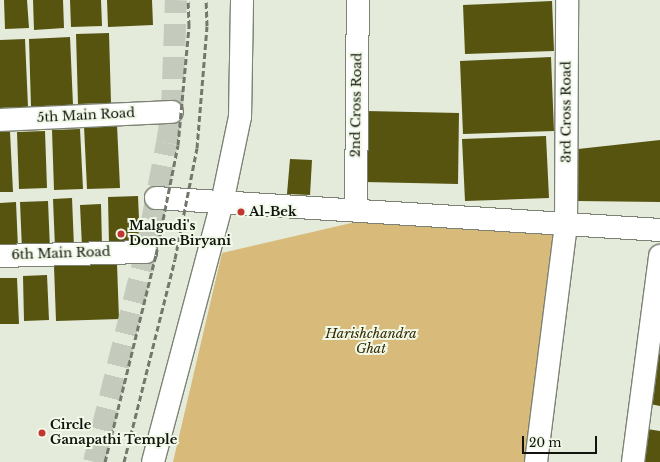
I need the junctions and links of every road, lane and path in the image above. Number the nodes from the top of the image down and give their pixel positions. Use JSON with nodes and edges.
{"nodes":[{"id":1,"x":242,"y":0,"type":"edge"},
{"id":2,"x":358,"y":0,"type":"edge"},
{"id":3,"x":567,"y":0,"type":"edge"},
{"id":4,"x":172,"y":112,"type":"dead end"},
{"id":5,"x":0,"y":120,"type":"edge"},
{"id":6,"x":156,"y":198,"type":"dead end"},
{"id":7,"x":222,"y":203,"type":"junction"},
{"id":8,"x":356,"y":210,"type":"junction"},
{"id":9,"x":566,"y":225,"type":"junction"},
{"id":10,"x":660,"y":230,"type":"edge"},
{"id":11,"x":146,"y":252,"type":"dead end"},
{"id":12,"x":0,"y":256,"type":"edge"},
{"id":13,"x":660,"y":256,"type":"edge"},
{"id":14,"x":153,"y":462,"type":"edge"},
{"id":15,"x":536,"y":462,"type":"edge"},
{"id":16,"x":633,"y":462,"type":"edge"}],
"edges":[{"from":1,"to":7,"type":"street"},
{"from":2,"to":8,"type":"street","name":"2nd Cross Road"},
{"from":3,"to":9,"type":"street","name":"3rd Cross Road"},
{"from":4,"to":5,"type":"street","name":"5th Main Road"},
{"from":6,"to":7,"type":"street"},
{"from":7,"to":8,"type":"street"},
{"from":7,"to":14,"type":"street"},
{"from":8,"to":9,"type":"street"},
{"from":9,"to":10,"type":"street"},
{"from":9,"to":15,"type":"street","name":"3rd Cross Road"},
{"from":11,"to":12,"type":"street","name":"6th Main Road"},
{"from":13,"to":16,"type":"street"}]}
